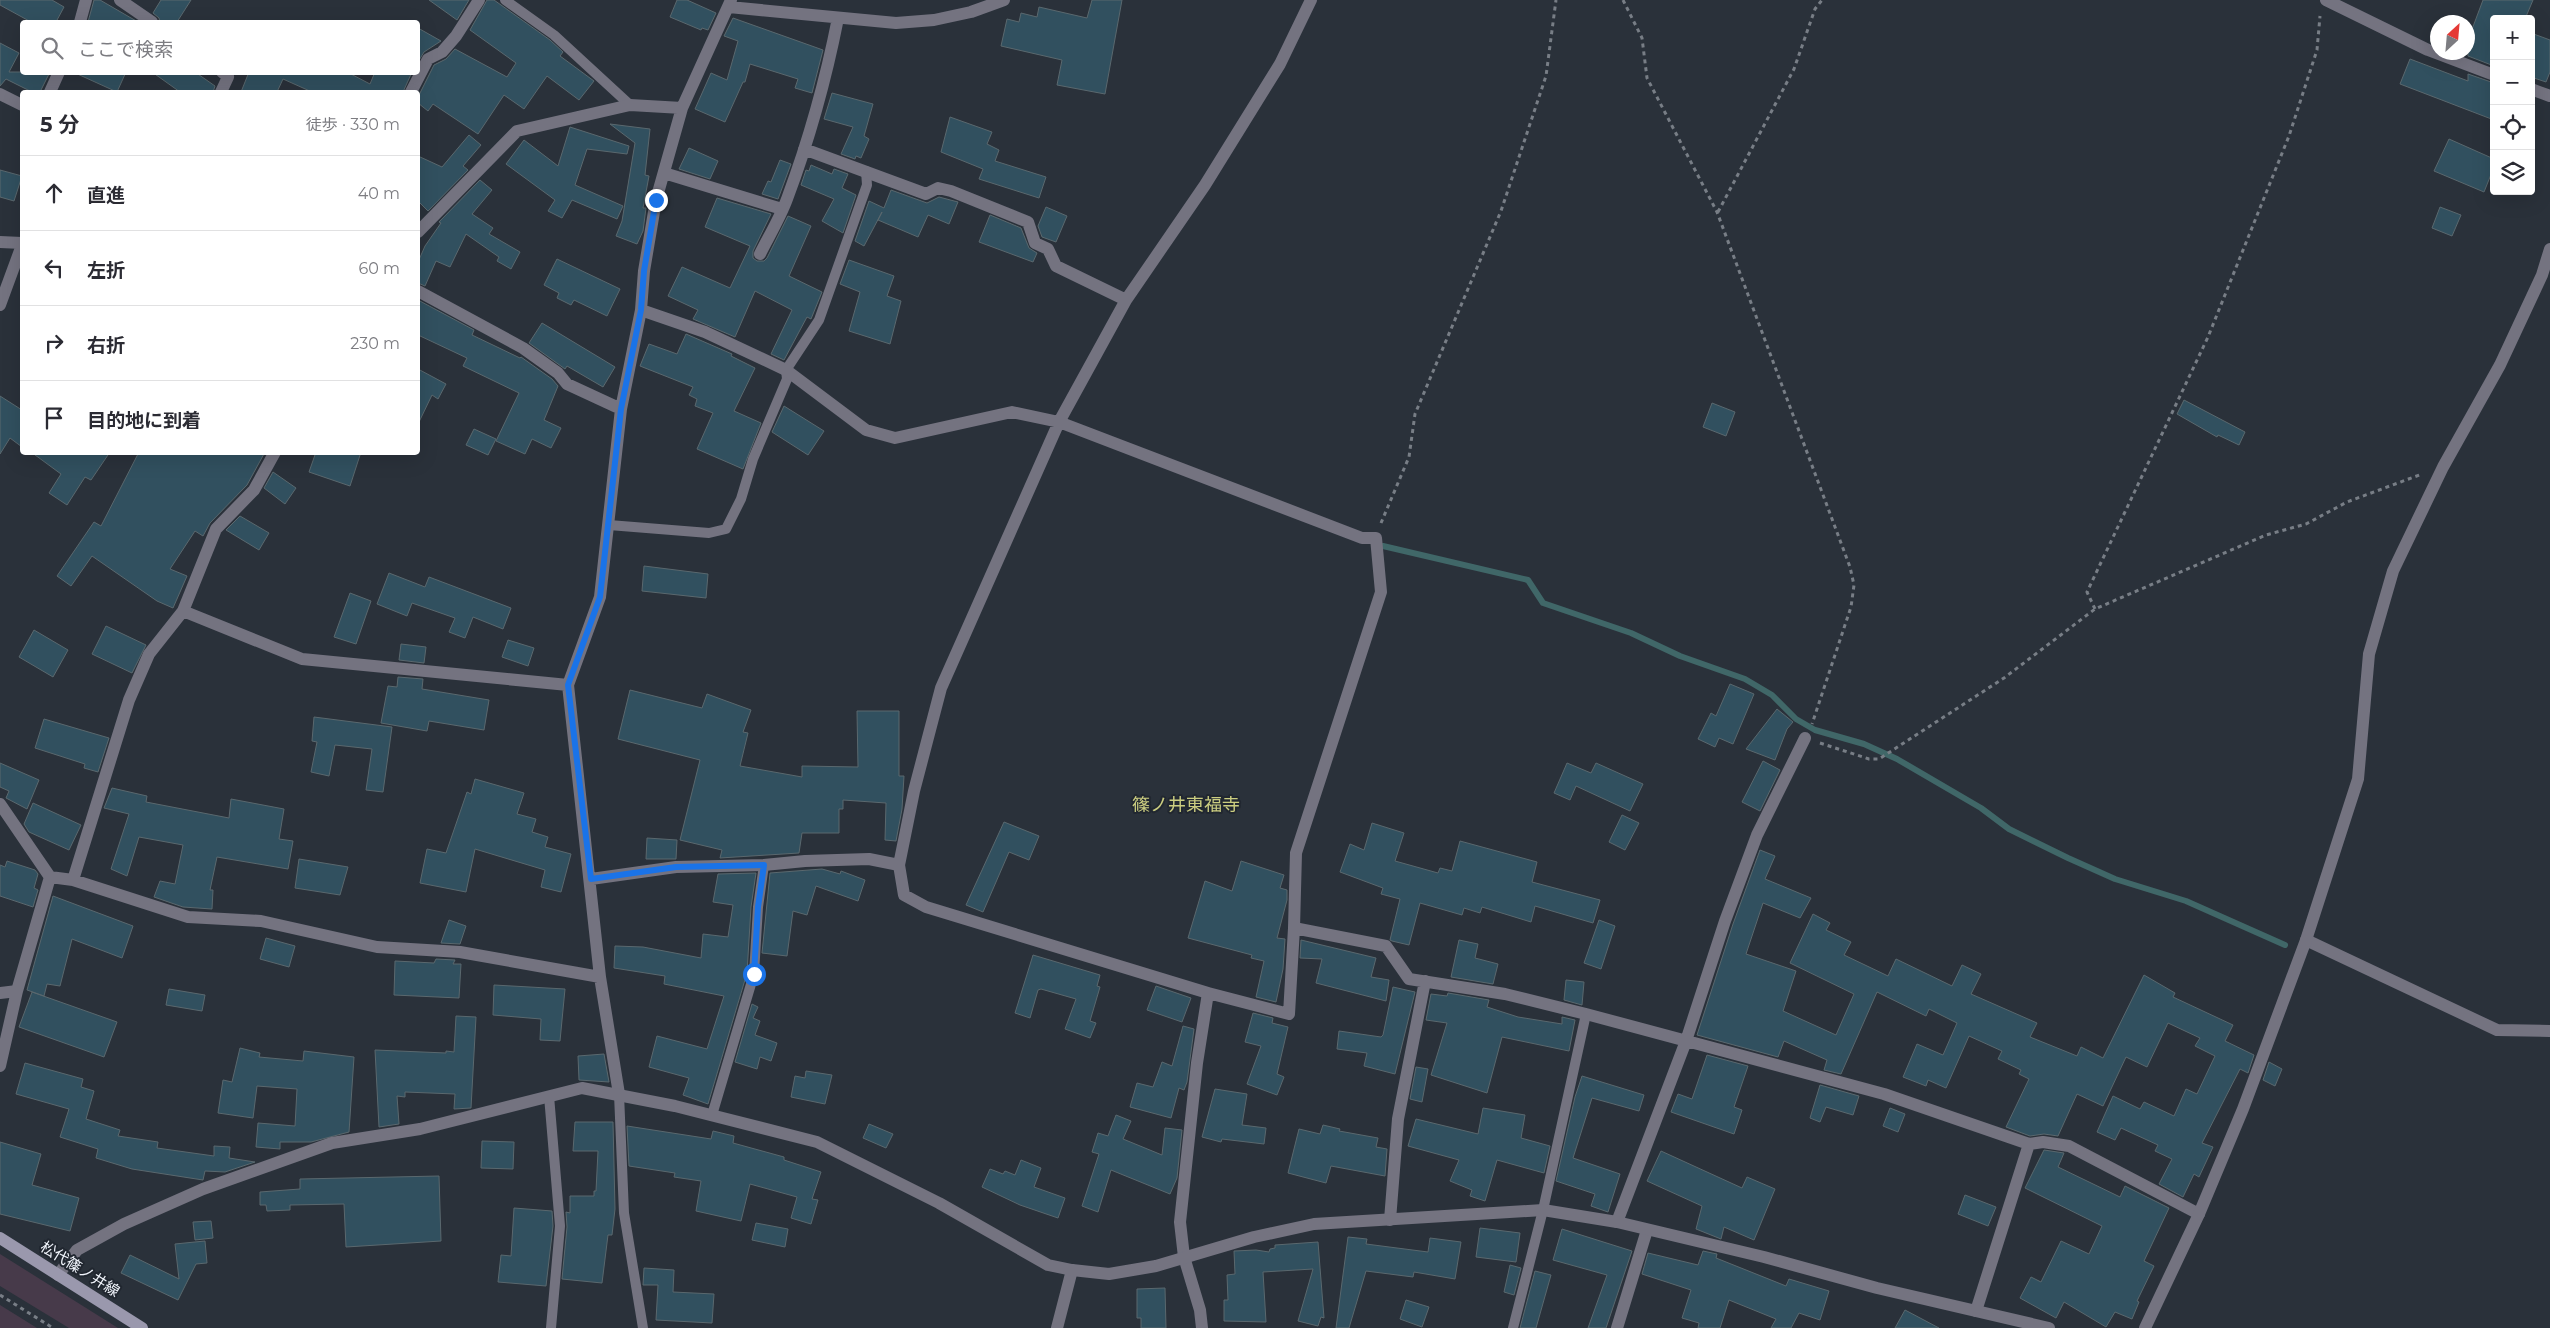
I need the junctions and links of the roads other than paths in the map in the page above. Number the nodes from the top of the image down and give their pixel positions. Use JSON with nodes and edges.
{"nodes":[{"id":1,"x":86,"y":0,"type":"edge"},
{"id":2,"x":120,"y":0,"type":"edge"},
{"id":3,"x":479,"y":0,"type":"edge"},
{"id":4,"x":505,"y":0,"type":"edge"},
{"id":5,"x":977,"y":0,"type":"edge"},
{"id":6,"x":1004,"y":0,"type":"edge"},
{"id":7,"x":1311,"y":0,"type":"edge"},
{"id":8,"x":730,"y":4,"type":"edge"},
{"id":9,"x":2323,"y":5,"type":"edge"},
{"id":10,"x":971,"y":12,"type":"junction"},
{"id":11,"x":838,"y":18,"type":"junction"},
{"id":12,"x":81,"y":20,"type":"edge"},
{"id":13,"x":149,"y":20,"type":"edge"},
{"id":14,"x":2490,"y":73,"type":"edge"},
{"id":15,"x":58,"y":75,"type":"edge"},
{"id":16,"x":226,"y":75,"type":"edge"},
{"id":17,"x":51,"y":90,"type":"edge"},
{"id":18,"x":222,"y":90,"type":"edge"},
{"id":19,"x":412,"y":90,"type":"edge"},
{"id":20,"x":2535,"y":90,"type":"edge"},
{"id":21,"x":0,"y":94,"type":"edge"},
{"id":22,"x":2550,"y":96,"type":"edge"},
{"id":23,"x":20,"y":104,"type":"edge"},
{"id":24,"x":630,"y":105,"type":"junction"},
{"id":25,"x":682,"y":108,"type":"junction"},
{"id":26,"x":804,"y":149,"type":"junction"},
{"id":27,"x":866,"y":171,"type":"junction"},
{"id":28,"x":664,"y":173,"type":"junction"},
{"id":29,"x":782,"y":209,"type":"junction"},
{"id":30,"x":420,"y":230,"type":"edge"},
{"id":31,"x":0,"y":242,"type":"edge"},
{"id":32,"x":20,"y":244,"type":"edge"},
{"id":33,"x":2550,"y":249,"type":"edge"},
{"id":34,"x":20,"y":250,"type":"edge"},
{"id":35,"x":760,"y":254,"type":"dead end"},
{"id":36,"x":420,"y":292,"type":"edge"},
{"id":37,"x":1126,"y":300,"type":"junction"},
{"id":38,"x":0,"y":305,"type":"edge"},
{"id":39,"x":641,"y":310,"type":"junction"},
{"id":40,"x":786,"y":370,"type":"junction"},
{"id":41,"x":621,"y":409,"type":"junction"},
{"id":42,"x":1059,"y":422,"type":"junction"},
{"id":43,"x":273,"y":455,"type":"edge"},
{"id":44,"x":609,"y":525,"type":"junction"},
{"id":45,"x":183,"y":611,"type":"junction"},
{"id":46,"x":568,"y":685,"type":"junction"},
{"id":47,"x":1805,"y":738,"type":"road end"},
{"id":48,"x":0,"y":804,"type":"edge"},
{"id":49,"x":764,"y":865,"type":"junction"},
{"id":50,"x":899,"y":865,"type":"junction"},
{"id":51,"x":50,"y":876,"type":"junction"},
{"id":52,"x":591,"y":879,"type":"junction"},
{"id":53,"x":73,"y":880,"type":"junction"},
{"id":54,"x":1294,"y":928,"type":"junction"},
{"id":55,"x":2306,"y":940,"type":"junction"},
{"id":56,"x":600,"y":977,"type":"junction"},
{"id":57,"x":1425,"y":981,"type":"junction"},
{"id":58,"x":17,"y":991,"type":"junction"},
{"id":59,"x":0,"y":993,"type":"edge"},
{"id":60,"x":1208,"y":993,"type":"junction"},
{"id":61,"x":1586,"y":1014,"type":"junction"},
{"id":62,"x":2550,"y":1032,"type":"edge"},
{"id":63,"x":1686,"y":1041,"type":"junction"},
{"id":64,"x":0,"y":1066,"type":"edge"},
{"id":65,"x":619,"y":1094,"type":"junction"},
{"id":66,"x":549,"y":1096,"type":"junction"},
{"id":67,"x":712,"y":1115,"type":"junction"},
{"id":68,"x":2029,"y":1144,"type":"junction"},
{"id":69,"x":1544,"y":1210,"type":"junction"},
{"id":70,"x":2199,"y":1214,"type":"junction"},
{"id":71,"x":1390,"y":1220,"type":"junction"},
{"id":72,"x":1616,"y":1222,"type":"junction"},
{"id":73,"x":1647,"y":1230,"type":"junction"},
{"id":74,"x":0,"y":1238,"type":"edge"},
{"id":75,"x":1184,"y":1257,"type":"junction"},
{"id":76,"x":1072,"y":1270,"type":"junction"},
{"id":77,"x":58,"y":1275,"type":"junction"},
{"id":78,"x":1976,"y":1311,"type":"junction"},
{"id":79,"x":142,"y":1328,"type":"edge"},
{"id":80,"x":551,"y":1328,"type":"edge"},
{"id":81,"x":643,"y":1328,"type":"edge"},
{"id":82,"x":1057,"y":1328,"type":"edge"},
{"id":83,"x":1202,"y":1328,"type":"edge"},
{"id":84,"x":1513,"y":1328,"type":"edge"},
{"id":85,"x":1617,"y":1328,"type":"edge"},
{"id":86,"x":2049,"y":1328,"type":"edge"},
{"id":87,"x":2145,"y":1328,"type":"edge"}],
"edges":[{"from":1,"to":12,"type":"street"},
{"from":2,"to":13,"type":"street"},
{"from":3,"to":19,"type":"street"},
{"from":4,"to":24,"type":"lane"},
{"from":5,"to":10,"type":"street"},
{"from":6,"to":10,"type":"street"},
{"from":7,"to":37,"type":"street"},
{"from":8,"to":11,"type":"street"},
{"from":8,"to":25,"type":"street"},
{"from":9,"to":14,"type":"street"},
{"from":10,"to":11,"type":"street"},
{"from":11,"to":26,"type":"street"},
{"from":15,"to":17,"type":"street"},
{"from":16,"to":18,"type":"street"},
{"from":20,"to":22,"type":"street"},
{"from":21,"to":23,"type":"street"},
{"from":24,"to":25,"type":"street"},
{"from":24,"to":30,"type":"street"},
{"from":25,"to":28,"type":"street"},
{"from":26,"to":27,"type":"street"},
{"from":26,"to":29,"type":"street"},
{"from":27,"to":37,"type":"street"},
{"from":27,"to":40,"type":"lane"},
{"from":28,"to":29,"type":"street"},
{"from":28,"to":39,"type":"street"},
{"from":29,"to":35,"type":"street"},
{"from":31,"to":32,"type":"street"},
{"from":33,"to":55,"type":"street"},
{"from":34,"to":38,"type":"street"},
{"from":36,"to":41,"type":"street"},
{"from":37,"to":42,"type":"street"},
{"from":39,"to":40,"type":"street"},
{"from":39,"to":41,"type":"street"},
{"from":40,"to":42,"type":"street"},
{"from":40,"to":44,"type":"lane"},
{"from":41,"to":44,"type":"street"},
{"from":42,"to":50,"type":"street"},
{"from":42,"to":54,"type":"street"},
{"from":43,"to":45,"type":"street"},
{"from":44,"to":46,"type":"street"},
{"from":45,"to":46,"type":"street"},
{"from":45,"to":53,"type":"street"},
{"from":46,"to":52,"type":"street"},
{"from":47,"to":63,"type":"street"},
{"from":48,"to":51,"type":"street"},
{"from":49,"to":50,"type":"street"},
{"from":49,"to":52,"type":"street"},
{"from":49,"to":67,"type":"lane"},
{"from":50,"to":60,"type":"street"},
{"from":51,"to":53,"type":"street"},
{"from":51,"to":58,"type":"street"},
{"from":52,"to":56,"type":"street"},
{"from":53,"to":56,"type":"street"},
{"from":54,"to":57,"type":"street"},
{"from":54,"to":60,"type":"street"},
{"from":55,"to":62,"type":"street"},
{"from":55,"to":70,"type":"street"},
{"from":56,"to":65,"type":"street"},
{"from":57,"to":61,"type":"street"},
{"from":57,"to":71,"type":"street"},
{"from":58,"to":59,"type":"street"},
{"from":58,"to":64,"type":"street"},
{"from":60,"to":75,"type":"street"},
{"from":61,"to":63,"type":"street"},
{"from":61,"to":69,"type":"lane"},
{"from":63,"to":68,"type":"street"},
{"from":63,"to":72,"type":"street"},
{"from":65,"to":66,"type":"street"},
{"from":65,"to":67,"type":"street"},
{"from":65,"to":81,"type":"lane"},
{"from":66,"to":77,"type":"street"},
{"from":66,"to":80,"type":"lane"},
{"from":67,"to":76,"type":"street"},
{"from":68,"to":70,"type":"street"},
{"from":68,"to":78,"type":"street"},
{"from":69,"to":71,"type":"street"},
{"from":69,"to":72,"type":"street"},
{"from":69,"to":84,"type":"lane"},
{"from":70,"to":87,"type":"street"},
{"from":71,"to":75,"type":"street"},
{"from":72,"to":73,"type":"street"},
{"from":73,"to":78,"type":"street"},
{"from":73,"to":85,"type":"street"},
{"from":74,"to":77,"type":"main road","name":"松代篠ノ井線"},
{"from":75,"to":76,"type":"street"},
{"from":75,"to":83,"type":"street"},
{"from":76,"to":82,"type":"street"},
{"from":77,"to":79,"type":"main road","name":"松代篠ノ井線"},
{"from":78,"to":86,"type":"street"}]}
